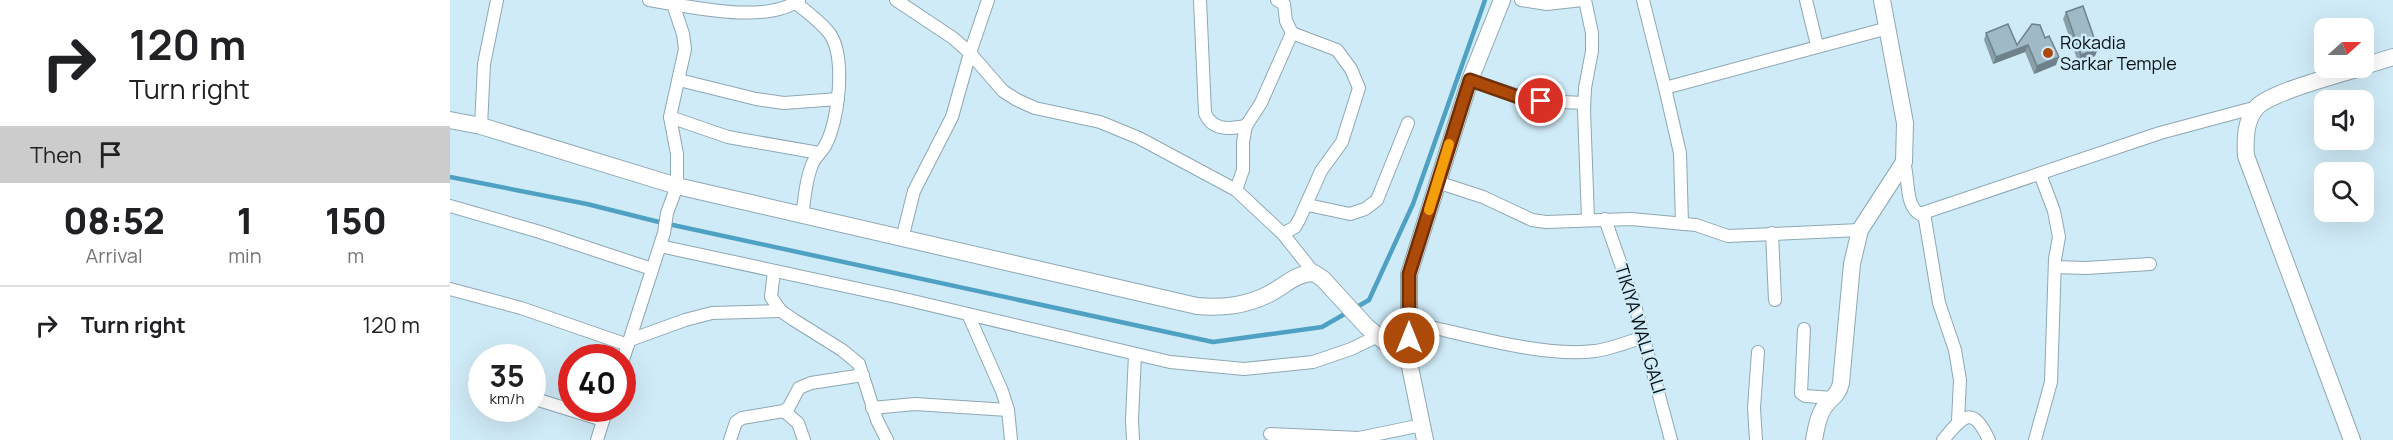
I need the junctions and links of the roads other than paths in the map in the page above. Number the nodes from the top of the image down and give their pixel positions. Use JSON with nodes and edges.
{"nodes":[{"id":1,"x":497,"y":0,"type":"edge"},
{"id":2,"x":649,"y":0,"type":"edge"},
{"id":3,"x":897,"y":0,"type":"edge"},
{"id":4,"x":988,"y":0,"type":"edge"},
{"id":5,"x":1200,"y":0,"type":"edge"},
{"id":6,"x":1277,"y":0,"type":"edge"},
{"id":7,"x":1502,"y":0,"type":"edge"},
{"id":8,"x":1521,"y":0,"type":"edge"},
{"id":9,"x":1583,"y":0,"type":"edge"},
{"id":10,"x":1643,"y":0,"type":"edge"},
{"id":11,"x":1806,"y":0,"type":"edge"},
{"id":12,"x":1882,"y":0,"type":"edge"},
{"id":13,"x":797,"y":1,"type":"edge"},
{"id":14,"x":673,"y":4,"type":"junction"},
{"id":15,"x":1888,"y":28,"type":"junction"},
{"id":16,"x":1292,"y":33,"type":"junction"},
{"id":17,"x":1817,"y":45,"type":"junction"},
{"id":18,"x":970,"y":53,"type":"junction"},
{"id":19,"x":2393,"y":57,"type":"edge"},
{"id":20,"x":2374,"y":63,"type":"edge"},
{"id":21,"x":2329,"y":78,"type":"edge"},
{"id":22,"x":679,"y":80,"type":"junction"},
{"id":23,"x":1470,"y":80,"type":"junction"},
{"id":24,"x":1665,"y":88,"type":"junction"},
{"id":25,"x":838,"y":99,"type":"junction"},
{"id":26,"x":1584,"y":102,"type":"junction"},
{"id":27,"x":2257,"y":107,"type":"junction"},
{"id":28,"x":670,"y":117,"type":"junction"},
{"id":29,"x":450,"y":120,"type":"edge"},
{"id":30,"x":1408,"y":123,"type":"dead end"},
{"id":31,"x":481,"y":126,"type":"junction"},
{"id":32,"x":1246,"y":126,"type":"junction"},
{"id":33,"x":819,"y":153,"type":"junction"},
{"id":34,"x":1904,"y":162,"type":"junction"},
{"id":35,"x":2040,"y":174,"type":"junction"},
{"id":36,"x":1437,"y":182,"type":"junction"},
{"id":37,"x":677,"y":186,"type":"junction"},
{"id":38,"x":1236,"y":190,"type":"junction"},
{"id":39,"x":1308,"y":205,"type":"junction"},
{"id":40,"x":450,"y":206,"type":"edge"},
{"id":41,"x":1924,"y":213,"type":"junction"},
{"id":42,"x":802,"y":215,"type":"junction"},
{"id":43,"x":1588,"y":219,"type":"junction"},
{"id":44,"x":1605,"y":219,"type":"junction"},
{"id":45,"x":1682,"y":224,"type":"junction"},
{"id":46,"x":1860,"y":230,"type":"junction"},
{"id":47,"x":1772,"y":233,"type":"junction"},
{"id":48,"x":1283,"y":234,"type":"junction"},
{"id":49,"x":902,"y":239,"type":"junction"},
{"id":50,"x":660,"y":246,"type":"junction"},
{"id":51,"x":2150,"y":264,"type":"dead end"},
{"id":52,"x":2055,"y":267,"type":"junction"},
{"id":53,"x":652,"y":269,"type":"junction"},
{"id":54,"x":774,"y":271,"type":"junction"},
{"id":55,"x":1314,"y":273,"type":"junction"},
{"id":56,"x":450,"y":289,"type":"edge"},
{"id":57,"x":1774,"y":300,"type":"dead end"},
{"id":58,"x":781,"y":311,"type":"junction"},
{"id":59,"x":968,"y":314,"type":"junction"},
{"id":60,"x":1409,"y":321,"type":"junction"},
{"id":61,"x":1804,"y":329,"type":"dead end"},
{"id":62,"x":1373,"y":331,"type":"junction"},
{"id":63,"x":1643,"y":337,"type":"junction"},
{"id":64,"x":629,"y":342,"type":"junction"},
{"id":65,"x":1758,"y":352,"type":"dead end"},
{"id":66,"x":1135,"y":354,"type":"junction"},
{"id":67,"x":1409,"y":362,"type":"junction"},
{"id":68,"x":863,"y":375,"type":"junction"},
{"id":69,"x":1833,"y":398,"type":"junction"},
{"id":70,"x":872,"y":408,"type":"junction"},
{"id":71,"x":1008,"y":410,"type":"junction"},
{"id":72,"x":784,"y":411,"type":"junction"},
{"id":73,"x":602,"y":422,"type":"edge"},
{"id":74,"x":1958,"y":422,"type":"junction"},
{"id":75,"x":1423,"y":432,"type":"edge"},
{"id":76,"x":1270,"y":434,"type":"dead end"},
{"id":77,"x":597,"y":440,"type":"edge"},
{"id":78,"x":730,"y":440,"type":"edge"},
{"id":79,"x":804,"y":440,"type":"edge"},
{"id":80,"x":887,"y":440,"type":"edge"},
{"id":81,"x":1011,"y":440,"type":"edge"},
{"id":82,"x":1133,"y":440,"type":"edge"},
{"id":83,"x":1671,"y":440,"type":"edge"},
{"id":84,"x":1756,"y":440,"type":"edge"},
{"id":85,"x":1814,"y":440,"type":"edge"},
{"id":86,"x":1943,"y":440,"type":"edge"},
{"id":87,"x":1989,"y":440,"type":"edge"},
{"id":88,"x":2035,"y":440,"type":"edge"},
{"id":89,"x":2352,"y":440,"type":"edge"}],
"edges":[{"from":1,"to":31,"type":"street"},
{"from":2,"to":14,"type":"street"},
{"from":3,"to":18,"type":"street"},
{"from":4,"to":18,"type":"street"},
{"from":5,"to":32,"type":"street"},
{"from":6,"to":16,"type":"street"},
{"from":7,"to":23,"type":"street"},
{"from":8,"to":9,"type":"street"},
{"from":9,"to":26,"type":"street"},
{"from":10,"to":24,"type":"street"},
{"from":11,"to":17,"type":"street"},
{"from":12,"to":15,"type":"street"},
{"from":13,"to":14,"type":"street"},
{"from":13,"to":25,"type":"street"},
{"from":14,"to":22,"type":"street"},
{"from":15,"to":17,"type":"street"},
{"from":15,"to":34,"type":"street"},
{"from":16,"to":32,"type":"street"},
{"from":16,"to":39,"type":"street"},
{"from":17,"to":24,"type":"street"},
{"from":18,"to":38,"type":"street"},
{"from":18,"to":49,"type":"street"},
{"from":19,"to":20,"type":"street"},
{"from":21,"to":27,"type":"street"},
{"from":22,"to":25,"type":"street"},
{"from":22,"to":28,"type":"street"},
{"from":23,"to":26,"type":"street"},
{"from":23,"to":36,"type":"street"},
{"from":24,"to":45,"type":"street"},
{"from":25,"to":33,"type":"street"},
{"from":26,"to":43,"type":"street"},
{"from":27,"to":35,"type":"street"},
{"from":27,"to":89,"type":"street"},
{"from":28,"to":33,"type":"street"},
{"from":28,"to":37,"type":"street"},
{"from":29,"to":31,"type":"street"},
{"from":30,"to":39,"type":"street"},
{"from":31,"to":37,"type":"street"},
{"from":32,"to":38,"type":"street"},
{"from":33,"to":42,"type":"street"},
{"from":34,"to":41,"type":"street"},
{"from":34,"to":46,"type":"street"},
{"from":35,"to":41,"type":"street"},
{"from":35,"to":52,"type":"street"},
{"from":36,"to":43,"type":"street"},
{"from":36,"to":60,"type":"street"},
{"from":37,"to":42,"type":"street"},
{"from":37,"to":50,"type":"street"},
{"from":38,"to":48,"type":"street"},
{"from":39,"to":48,"type":"street"},
{"from":40,"to":53,"type":"street"},
{"from":41,"to":74,"type":"street"},
{"from":42,"to":49,"type":"street"},
{"from":43,"to":44,"type":"street"},
{"from":44,"to":45,"type":"street"},
{"from":44,"to":63,"type":"street","name":"TIKIYA WALI GALI"},
{"from":45,"to":47,"type":"street"},
{"from":46,"to":47,"type":"street"},
{"from":46,"to":69,"type":"street"},
{"from":47,"to":57,"type":"street"},
{"from":48,"to":55,"type":"street"},
{"from":49,"to":55,"type":"street"},
{"from":50,"to":53,"type":"street"},
{"from":50,"to":54,"type":"street"},
{"from":51,"to":52,"type":"street"},
{"from":52,"to":88,"type":"street"},
{"from":53,"to":64,"type":"street"},
{"from":54,"to":58,"type":"street"},
{"from":54,"to":59,"type":"street"},
{"from":55,"to":62,"type":"street"},
{"from":56,"to":64,"type":"street"},
{"from":58,"to":64,"type":"street"},
{"from":58,"to":68,"type":"street"},
{"from":59,"to":66,"type":"street"},
{"from":59,"to":71,"type":"street"},
{"from":60,"to":63,"type":"street"},
{"from":60,"to":67,"type":"street"},
{"from":61,"to":69,"type":"street"},
{"from":62,"to":66,"type":"street"},
{"from":62,"to":67,"type":"street"},
{"from":63,"to":83,"type":"street","name":"TIKIYA WALI GALI"},
{"from":65,"to":84,"type":"street"},
{"from":66,"to":82,"type":"street"},
{"from":67,"to":75,"type":"street"},
{"from":68,"to":70,"type":"street"},
{"from":68,"to":72,"type":"street"},
{"from":69,"to":85,"type":"street"},
{"from":70,"to":71,"type":"street"},
{"from":70,"to":80,"type":"street"},
{"from":71,"to":81,"type":"street"},
{"from":72,"to":78,"type":"street"},
{"from":72,"to":79,"type":"street"},
{"from":73,"to":77,"type":"street"},
{"from":74,"to":86,"type":"street"},
{"from":74,"to":87,"type":"street"},
{"from":75,"to":76,"type":"street"}]}
